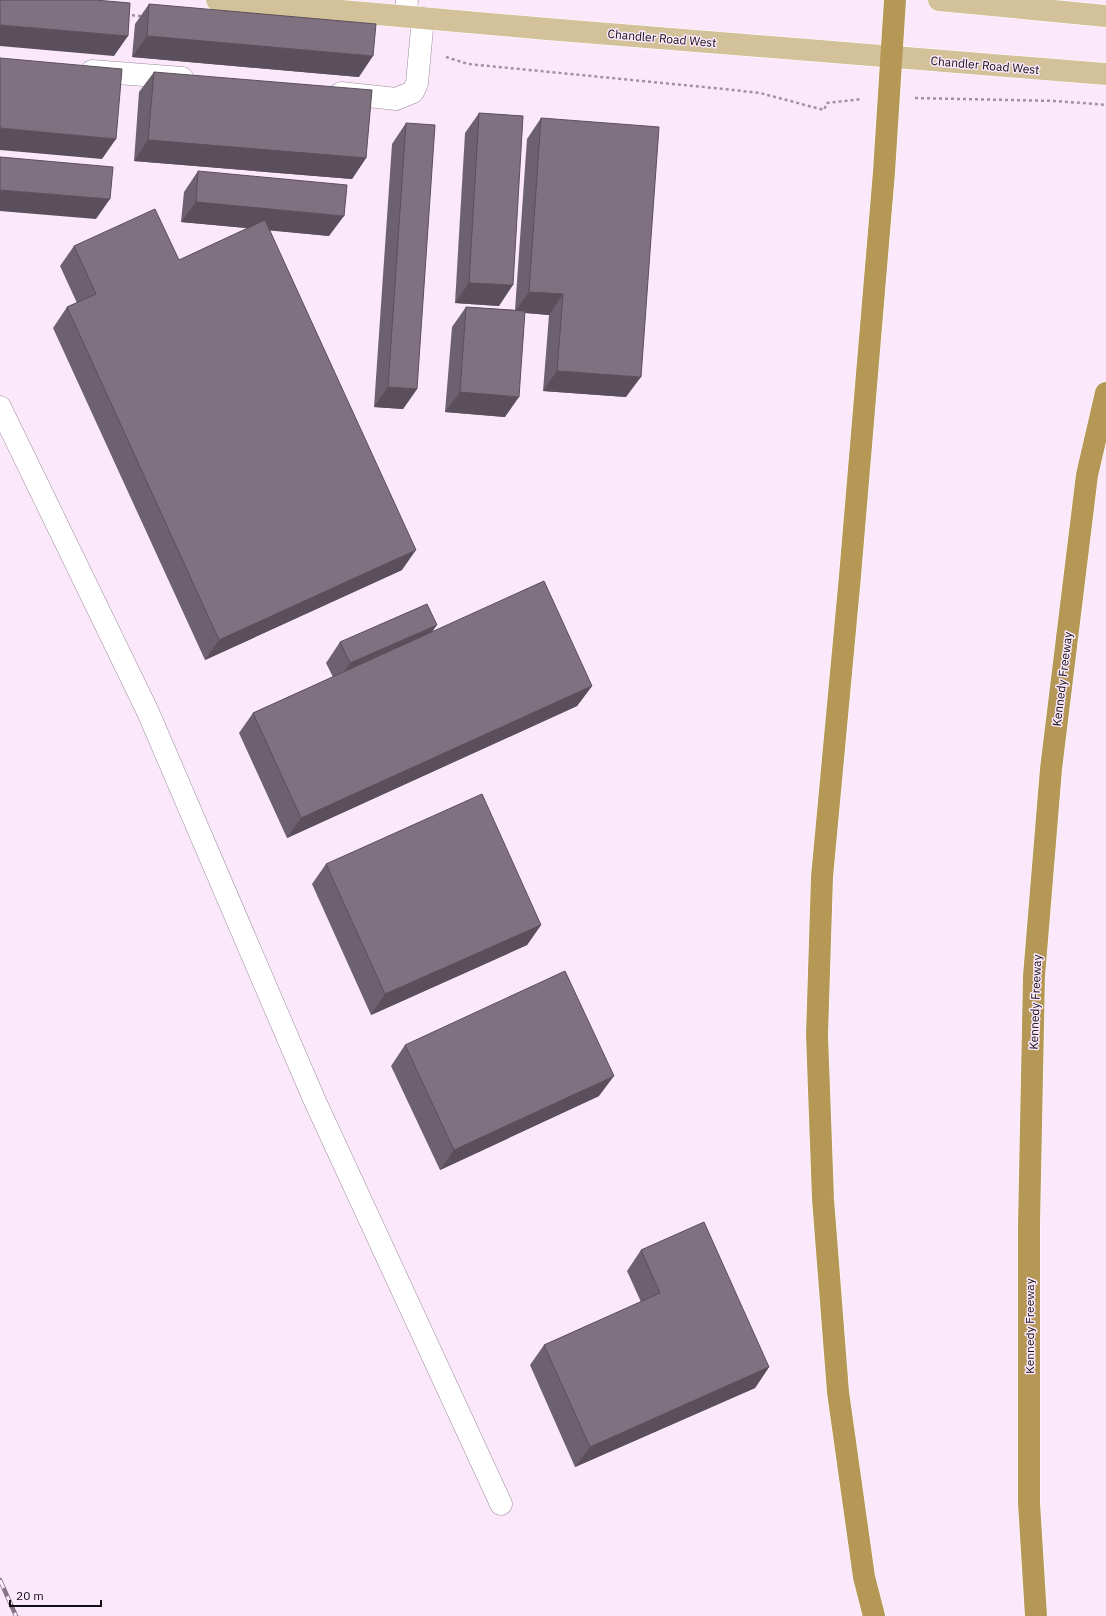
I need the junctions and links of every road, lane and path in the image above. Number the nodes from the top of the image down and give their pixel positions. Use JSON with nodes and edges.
{"nodes":[{"id":1,"x":217,"y":0,"type":"edge"},
{"id":2,"x":895,"y":0,"type":"edge"},
{"id":3,"x":939,"y":0,"type":"edge"},
{"id":4,"x":412,"y":12,"type":"edge"},
{"id":5,"x":125,"y":15,"type":"edge"},
{"id":6,"x":1106,"y":16,"type":"edge"},
{"id":7,"x":148,"y":17,"type":"edge"},
{"id":8,"x":421,"y":48,"type":"junction"},
{"id":9,"x":890,"y":57,"type":"junction"},
{"id":10,"x":69,"y":69,"type":"edge"},
{"id":11,"x":1106,"y":74,"type":"edge"},
{"id":12,"x":201,"y":80,"type":"edge"},
{"id":13,"x":318,"y":91,"type":"edge"},
{"id":14,"x":888,"y":97,"type":"junction"},
{"id":15,"x":1106,"y":105,"type":"edge"},
{"id":16,"x":1106,"y":393,"type":"edge"},
{"id":17,"x":0,"y":407,"type":"edge"},
{"id":18,"x":501,"y":1504,"type":"dead end"},
{"id":19,"x":874,"y":1616,"type":"edge"},
{"id":20,"x":1036,"y":1616,"type":"edge"}],
"edges":[{"from":1,"to":4,"type":"main road","name":"Chandler Road West"},
{"from":2,"to":9,"type":"highway"},
{"from":3,"to":6,"type":"main road"},
{"from":4,"to":8,"type":"lane"},
{"from":4,"to":9,"type":"main road","name":"Chandler Road West"},
{"from":5,"to":7,"type":"path"},
{"from":8,"to":13,"type":"lane"},
{"from":8,"to":14,"type":"path"},
{"from":9,"to":11,"type":"main road","name":"Chandler Road West"},
{"from":9,"to":14,"type":"highway"},
{"from":10,"to":12,"type":"lane"},
{"from":14,"to":15,"type":"path"},
{"from":14,"to":19,"type":"highway"},
{"from":16,"to":20,"type":"highway","name":"Kennedy Freeway"},
{"from":17,"to":18,"type":"lane"}]}
